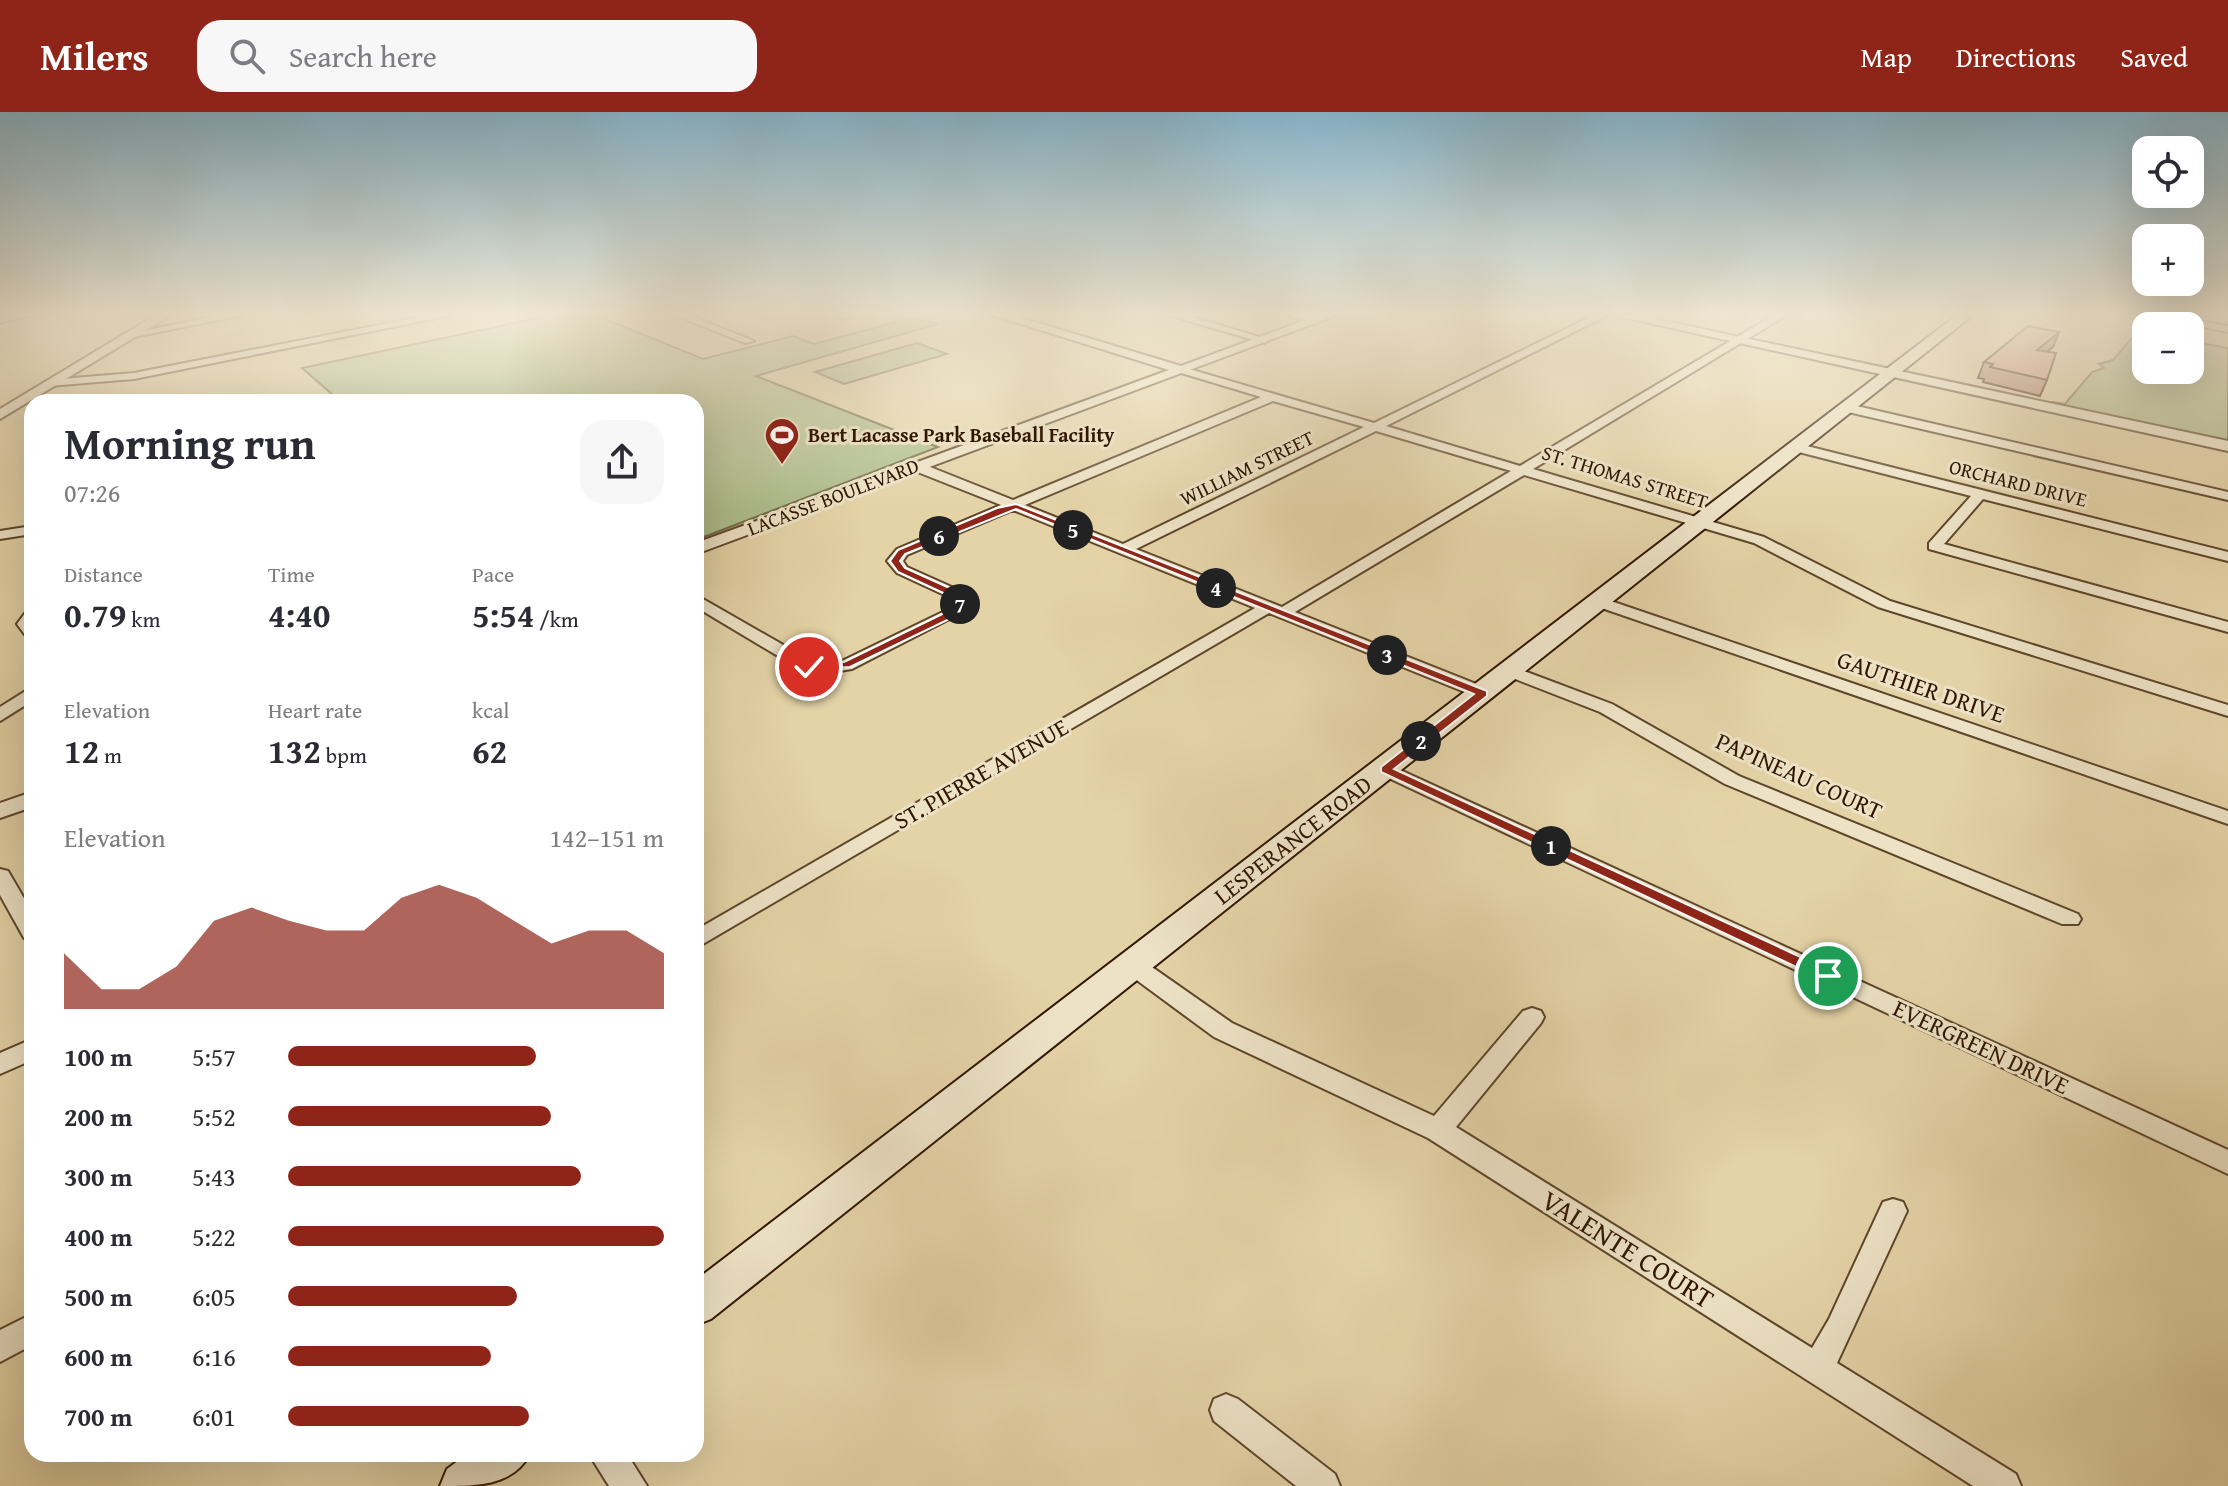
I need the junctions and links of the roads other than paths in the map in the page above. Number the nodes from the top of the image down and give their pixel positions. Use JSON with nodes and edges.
{"nodes":[{"id":1,"x":56,"y":379,"type":"edge"},
{"id":2,"x":96,"y":379,"type":"edge"},
{"id":3,"x":1157,"y":379,"type":"edge"},
{"id":4,"x":1214,"y":379,"type":"edge"},
{"id":5,"x":1472,"y":379,"type":"edge"},
{"id":6,"x":1674,"y":379,"type":"edge"},
{"id":7,"x":1887,"y":379,"type":"edge"},
{"id":8,"x":1918,"y":379,"type":"edge"},
{"id":9,"x":49,"y":383,"type":"junction"},
{"id":10,"x":32,"y":394,"type":"edge"},
{"id":11,"x":1274,"y":396,"type":"junction"},
{"id":12,"x":24,"y":399,"type":"edge"},
{"id":13,"x":1848,"y":408,"type":"junction"},
{"id":14,"x":0,"y":415,"type":"edge"},
{"id":15,"x":1376,"y":426,"type":"junction"},
{"id":16,"x":2228,"y":446,"type":"edge"},
{"id":17,"x":1799,"y":448,"type":"junction"},
{"id":18,"x":915,"y":466,"type":"junction"},
{"id":19,"x":1524,"y":469,"type":"junction"},
{"id":20,"x":1980,"y":494,"type":"junction"},
{"id":21,"x":2228,"y":496,"type":"edge"},
{"id":22,"x":1016,"y":506,"type":"junction"},
{"id":23,"x":1700,"y":522,"type":"junction"},
{"id":24,"x":24,"y":531,"type":"edge"},
{"id":25,"x":0,"y":535,"type":"edge"},
{"id":26,"x":704,"y":546,"type":"edge"},
{"id":27,"x":1123,"y":550,"type":"junction"},
{"id":28,"x":2228,"y":557,"type":"edge"},
{"id":29,"x":1599,"y":602,"type":"junction"},
{"id":30,"x":704,"y":605,"type":"edge"},
{"id":31,"x":1273,"y":611,"type":"junction"},
{"id":32,"x":2228,"y":627,"type":"edge"},
{"id":33,"x":1511,"y":671,"type":"junction"},
{"id":34,"x":1483,"y":693,"type":"junction"},
{"id":35,"x":24,"y":698,"type":"edge"},
{"id":36,"x":2228,"y":711,"type":"edge"},
{"id":37,"x":0,"y":716,"type":"edge"},
{"id":38,"x":1385,"y":769,"type":"junction"},
{"id":39,"x":24,"y":802,"type":"edge"},
{"id":40,"x":0,"y":811,"type":"edge"},
{"id":41,"x":2228,"y":818,"type":"edge"},
{"id":42,"x":0,"y":876,"type":"edge"},
{"id":43,"x":24,"y":918,"type":"edge"},
{"id":44,"x":2070,"y":919,"type":"dead end"},
{"id":45,"x":704,"y":935,"type":"edge"},
{"id":46,"x":1131,"y":964,"type":"junction"},
{"id":47,"x":1532,"y":1017,"type":"dead end"},
{"id":48,"x":24,"y":1053,"type":"edge"},
{"id":49,"x":0,"y":1064,"type":"edge"},
{"id":50,"x":1438,"y":1130,"type":"junction"},
{"id":51,"x":2228,"y":1163,"type":"edge"},
{"id":52,"x":1893,"y":1211,"type":"dead end"},
{"id":53,"x":704,"y":1299,"type":"edge"},
{"id":54,"x":24,"y":1333,"type":"edge"},
{"id":55,"x":0,"y":1347,"type":"edge"},
{"id":56,"x":1817,"y":1369,"type":"junction"},
{"id":57,"x":1226,"y":1410,"type":"dead end"},
{"id":58,"x":496,"y":1462,"type":"edge"},
{"id":59,"x":612,"y":1462,"type":"edge"},
{"id":60,"x":464,"y":1486,"type":"edge"},
{"id":61,"x":630,"y":1486,"type":"edge"},
{"id":62,"x":1323,"y":1486,"type":"edge"},
{"id":63,"x":2004,"y":1486,"type":"edge"}],
"edges":[{"from":1,"to":9,"type":"street"},
{"from":2,"to":9,"type":"street"},
{"from":3,"to":18,"type":"street","name":"LACASSE BOULEVARD"},
{"from":4,"to":11,"type":"street","name":"ST. THOMAS STREET"},
{"from":5,"to":15,"type":"street","name":"WILLIAM STREET"},
{"from":6,"to":19,"type":"street","name":"ST. PIERRE AVENUE"},
{"from":7,"to":13,"type":"main road","name":"LESPERANCE ROAD"},
{"from":8,"to":16,"type":"street"},
{"from":9,"to":10,"type":"street"},
{"from":11,"to":15,"type":"street","name":"ST. THOMAS STREET"},
{"from":11,"to":22,"type":"street"},
{"from":12,"to":14,"type":"street"},
{"from":13,"to":17,"type":"main road","name":"LESPERANCE ROAD"},
{"from":13,"to":21,"type":"street"},
{"from":15,"to":19,"type":"street","name":"ST. THOMAS STREET"},
{"from":15,"to":27,"type":"street","name":"WILLIAM STREET"},
{"from":17,"to":20,"type":"street","name":"ORCHARD DRIVE"},
{"from":17,"to":23,"type":"main road","name":"LESPERANCE ROAD"},
{"from":18,"to":22,"type":"street"},
{"from":18,"to":26,"type":"street","name":"LACASSE BOULEVARD"},
{"from":19,"to":23,"type":"street","name":"ST. THOMAS STREET"},
{"from":19,"to":31,"type":"street","name":"ST. PIERRE AVENUE"},
{"from":20,"to":28,"type":"street","name":"ORCHARD DRIVE"},
{"from":20,"to":32,"type":"street"},
{"from":22,"to":27,"type":"street"},
{"from":22,"to":30,"type":"street"},
{"from":23,"to":29,"type":"main road","name":"LESPERANCE ROAD"},
{"from":23,"to":36,"type":"street","name":"ST. THOMAS STREET"},
{"from":24,"to":25,"type":"street"},
{"from":27,"to":31,"type":"street"},
{"from":29,"to":33,"type":"main road","name":"LESPERANCE ROAD"},
{"from":29,"to":41,"type":"street","name":"GAUTHIER DRIVE"},
{"from":31,"to":34,"type":"street"},
{"from":31,"to":45,"type":"street","name":"ST. PIERRE AVENUE"},
{"from":33,"to":34,"type":"main road","name":"LESPERANCE ROAD"},
{"from":33,"to":44,"type":"street","name":"PAPINEAU COURT"},
{"from":34,"to":38,"type":"main road","name":"LESPERANCE ROAD"},
{"from":35,"to":37,"type":"street"},
{"from":38,"to":46,"type":"main road","name":"LESPERANCE ROAD"},
{"from":38,"to":51,"type":"street","name":"EVERGREEN DRIVE"},
{"from":39,"to":40,"type":"street"},
{"from":42,"to":43,"type":"street"},
{"from":46,"to":50,"type":"street","name":"VALENTE COURT"},
{"from":46,"to":53,"type":"main road","name":"LESPERANCE ROAD"},
{"from":47,"to":50,"type":"street"},
{"from":48,"to":49,"type":"street"},
{"from":50,"to":56,"type":"street","name":"VALENTE COURT"},
{"from":52,"to":56,"type":"street"},
{"from":54,"to":55,"type":"street"},
{"from":56,"to":63,"type":"street","name":"VALENTE COURT"},
{"from":57,"to":62,"type":"street"},
{"from":58,"to":60,"type":"main road"},
{"from":59,"to":61,"type":"street"}]}
